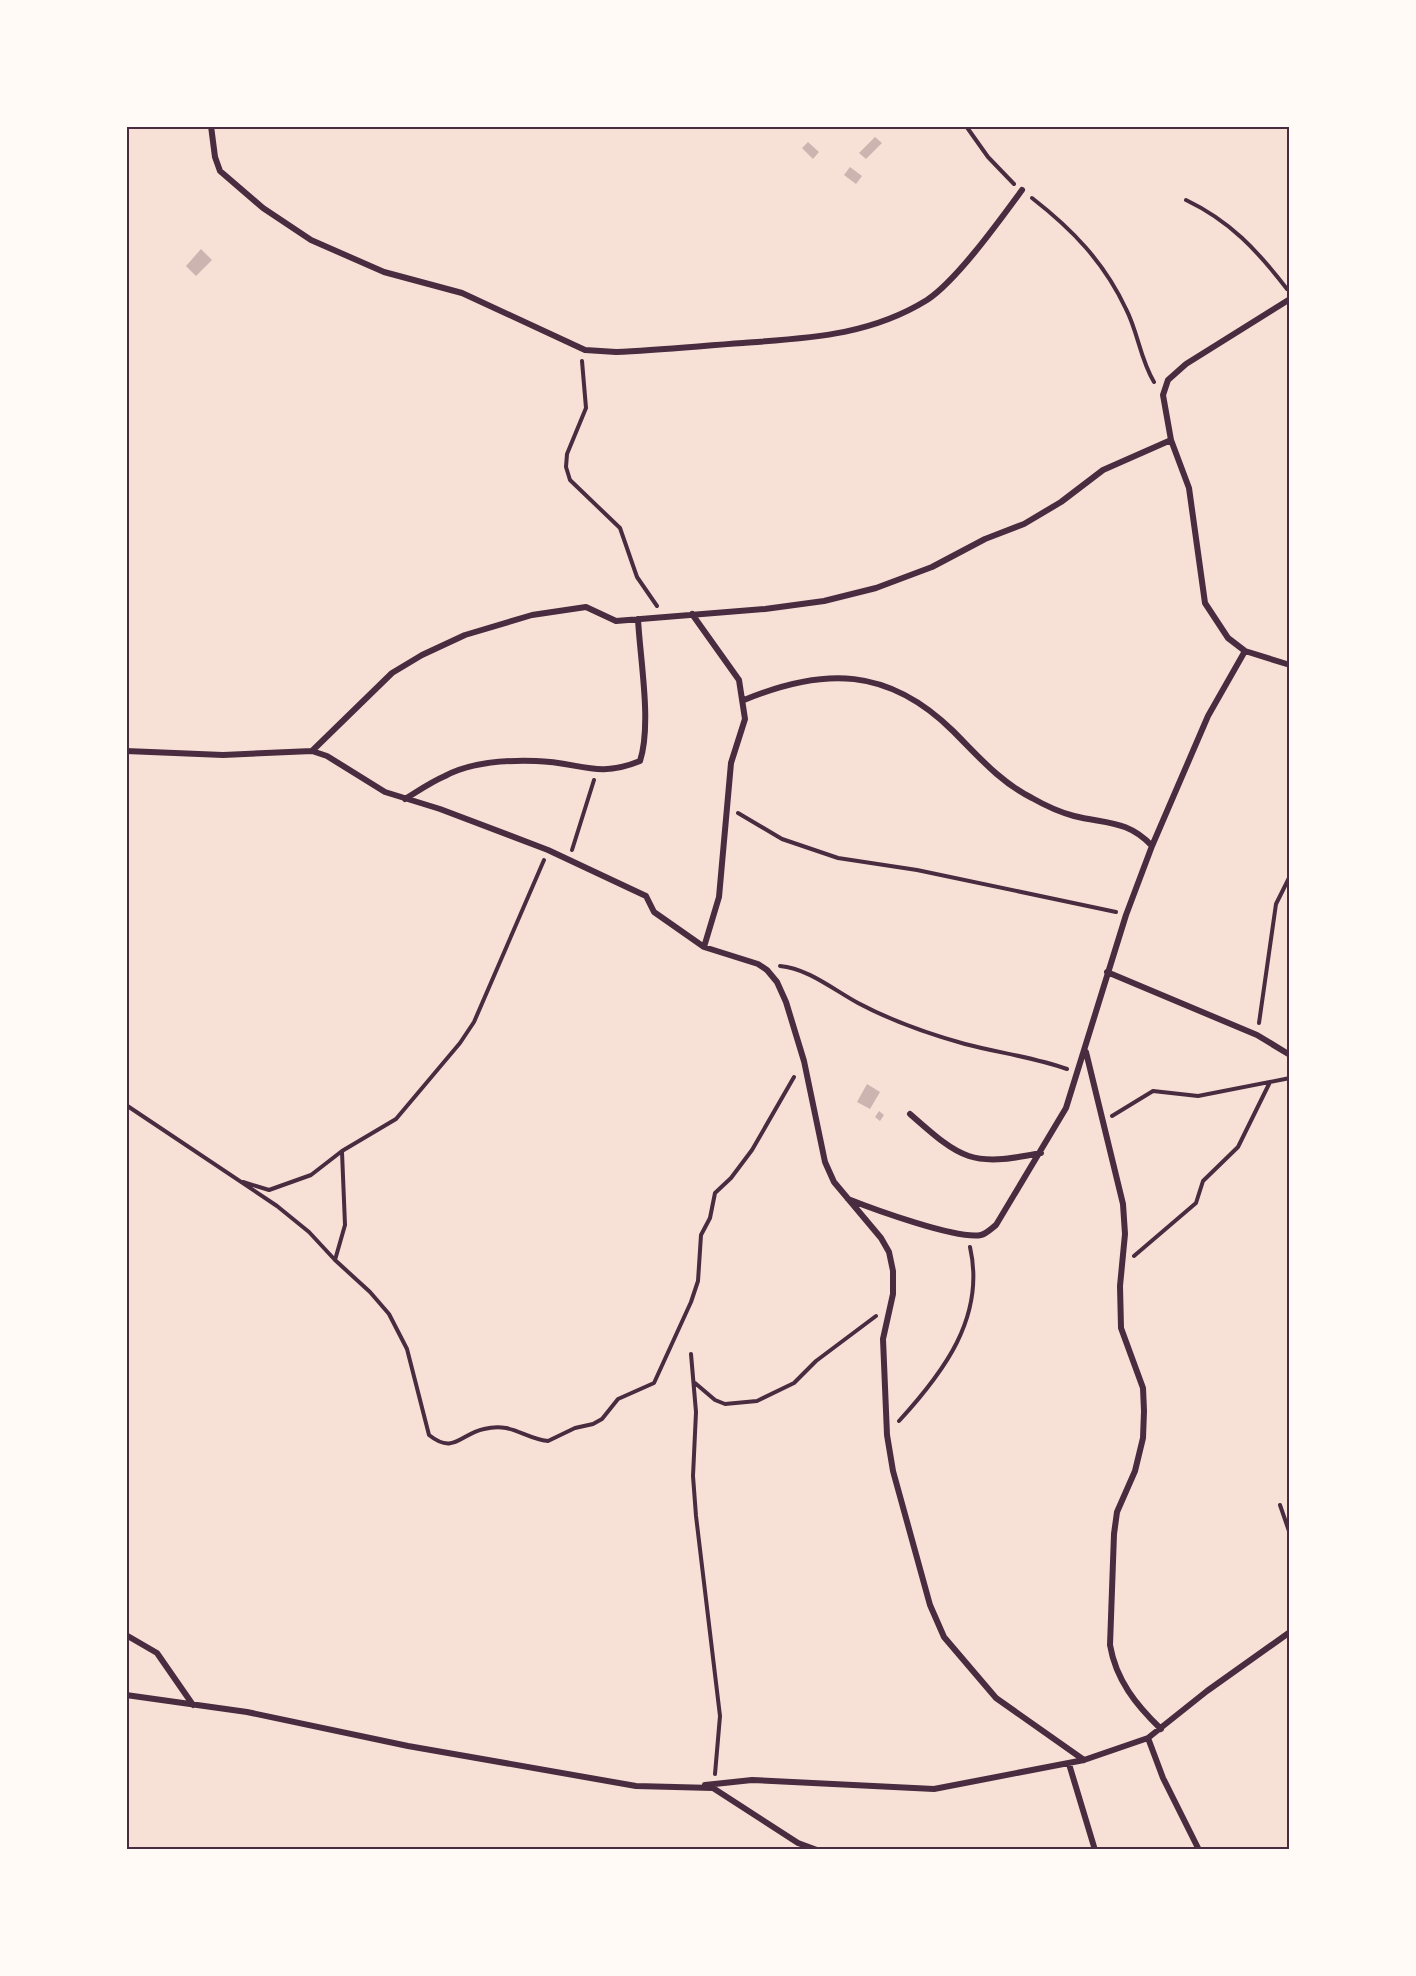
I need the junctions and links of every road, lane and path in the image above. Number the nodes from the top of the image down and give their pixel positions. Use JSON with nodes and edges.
{"nodes":[{"id":1,"x":211,"y":126,"type":"edge"},
{"id":2,"x":966,"y":126,"type":"edge"},
{"id":3,"x":1022,"y":190,"type":"junction"},
{"id":4,"x":1186,"y":200,"type":"dead end"},
{"id":5,"x":1290,"y":293,"type":"edge"},
{"id":6,"x":1290,"y":299,"type":"edge"},
{"id":7,"x":585,"y":350,"type":"junction"},
{"id":8,"x":1163,"y":395,"type":"junction"},
{"id":9,"x":1171,"y":440,"type":"junction"},
{"id":10,"x":692,"y":614,"type":"junction"},
{"id":11,"x":664,"y":616,"type":"junction"},
{"id":12,"x":638,"y":619,"type":"junction"},
{"id":13,"x":1245,"y":651,"type":"junction"},
{"id":14,"x":1290,"y":665,"type":"edge"},
{"id":15,"x":744,"y":700,"type":"junction"},
{"id":16,"x":126,"y":751,"type":"edge"},
{"id":17,"x":312,"y":751,"type":"junction"},
{"id":18,"x":597,"y":771,"type":"junction"},
{"id":19,"x":405,"y":799,"type":"junction"},
{"id":20,"x":727,"y":805,"type":"junction"},
{"id":21,"x":1152,"y":846,"type":"junction"},
{"id":22,"x":548,"y":850,"type":"junction"},
{"id":23,"x":577,"y":865,"type":"junction"},
{"id":24,"x":1290,"y":876,"type":"edge"},
{"id":25,"x":1126,"y":915,"type":"junction"},
{"id":26,"x":704,"y":947,"type":"junction"},
{"id":27,"x":762,"y":967,"type":"junction"},
{"id":28,"x":1107,"y":972,"type":"junction"},
{"id":29,"x":1257,"y":1035,"type":"junction"},
{"id":30,"x":1085,"y":1051,"type":"junction"},
{"id":31,"x":1290,"y":1055,"type":"edge"},
{"id":32,"x":804,"y":1061,"type":"junction"},
{"id":33,"x":1080,"y":1071,"type":"junction"},
{"id":34,"x":1290,"y":1078,"type":"edge"},
{"id":35,"x":1270,"y":1083,"type":"junction"},
{"id":36,"x":126,"y":1105,"type":"edge"},
{"id":37,"x":910,"y":1114,"type":"dead end"},
{"id":38,"x":1102,"y":1118,"type":"junction"},
{"id":39,"x":342,"y":1151,"type":"junction"},
{"id":40,"x":1041,"y":1153,"type":"junction"},
{"id":41,"x":236,"y":1180,"type":"junction"},
{"id":42,"x":846,"y":1199,"type":"junction"},
{"id":43,"x":968,"y":1235,"type":"junction"},
{"id":44,"x":335,"y":1260,"type":"junction"},
{"id":45,"x":1124,"y":1262,"type":"junction"},
{"id":46,"x":890,"y":1305,"type":"junction"},
{"id":47,"x":691,"y":1354,"type":"dead end"},
{"id":48,"x":694,"y":1382,"type":"junction"},
{"id":49,"x":887,"y":1435,"type":"junction"},
{"id":50,"x":1280,"y":1505,"type":"dead end"},
{"id":51,"x":1290,"y":1534,"type":"edge"},
{"id":52,"x":1290,"y":1632,"type":"edge"},
{"id":53,"x":126,"y":1635,"type":"edge"},
{"id":54,"x":126,"y":1695,"type":"edge"},
{"id":55,"x":193,"y":1705,"type":"junction"},
{"id":56,"x":1161,"y":1729,"type":"junction"},
{"id":57,"x":1148,"y":1738,"type":"junction"},
{"id":58,"x":1084,"y":1760,"type":"junction"},
{"id":59,"x":1069,"y":1764,"type":"junction"},
{"id":60,"x":713,"y":1784,"type":"junction"},
{"id":61,"x":693,"y":1786,"type":"junction"},
{"id":62,"x":817,"y":1850,"type":"edge"},
{"id":63,"x":1095,"y":1850,"type":"edge"},
{"id":64,"x":1199,"y":1850,"type":"edge"}],
"edges":[{"from":1,"to":7,"type":"street"},
{"from":2,"to":3,"type":"path"},
{"from":3,"to":7,"type":"street"},
{"from":3,"to":8,"type":"path"},
{"from":4,"to":5,"type":"path"},
{"from":6,"to":8,"type":"street"},
{"from":7,"to":11,"type":"path"},
{"from":8,"to":9,"type":"street"},
{"from":9,"to":10,"type":"street"},
{"from":9,"to":13,"type":"street"},
{"from":10,"to":11,"type":"street"},
{"from":10,"to":15,"type":"street"},
{"from":11,"to":12,"type":"street"},
{"from":12,"to":17,"type":"street"},
{"from":12,"to":18,"type":"street"},
{"from":13,"to":14,"type":"street"},
{"from":13,"to":21,"type":"street"},
{"from":15,"to":20,"type":"street"},
{"from":15,"to":21,"type":"street"},
{"from":16,"to":17,"type":"street"},
{"from":17,"to":19,"type":"street"},
{"from":18,"to":19,"type":"street"},
{"from":18,"to":23,"type":"path"},
{"from":19,"to":22,"type":"street"},
{"from":20,"to":25,"type":"path"},
{"from":20,"to":26,"type":"street"},
{"from":21,"to":25,"type":"street"},
{"from":22,"to":23,"type":"street"},
{"from":22,"to":39,"type":"path"},
{"from":23,"to":26,"type":"street"},
{"from":24,"to":29,"type":"path"},
{"from":25,"to":28,"type":"street"},
{"from":26,"to":27,"type":"street"},
{"from":27,"to":32,"type":"street"},
{"from":27,"to":33,"type":"path"},
{"from":28,"to":29,"type":"street"},
{"from":28,"to":30,"type":"street"},
{"from":29,"to":31,"type":"street"},
{"from":30,"to":33,"type":"street"},
{"from":30,"to":38,"type":"street"},
{"from":32,"to":42,"type":"street"},
{"from":32,"to":44,"type":"path"},
{"from":33,"to":40,"type":"street"},
{"from":34,"to":35,"type":"path"},
{"from":35,"to":38,"type":"path"},
{"from":35,"to":45,"type":"path"},
{"from":36,"to":41,"type":"path"},
{"from":37,"to":40,"type":"street"},
{"from":38,"to":45,"type":"street"},
{"from":39,"to":41,"type":"path"},
{"from":39,"to":44,"type":"path"},
{"from":40,"to":43,"type":"street"},
{"from":41,"to":44,"type":"path"},
{"from":42,"to":43,"type":"street"},
{"from":42,"to":46,"type":"street"},
{"from":43,"to":49,"type":"path"},
{"from":45,"to":56,"type":"street"},
{"from":46,"to":48,"type":"path"},
{"from":46,"to":49,"type":"street"},
{"from":47,"to":48,"type":"path"},
{"from":48,"to":60,"type":"path"},
{"from":49,"to":58,"type":"street"},
{"from":50,"to":51,"type":"path"},
{"from":52,"to":56,"type":"street"},
{"from":53,"to":55,"type":"street"},
{"from":54,"to":55,"type":"street"},
{"from":55,"to":61,"type":"street"},
{"from":56,"to":57,"type":"street"},
{"from":57,"to":58,"type":"street"},
{"from":57,"to":64,"type":"street"},
{"from":58,"to":59,"type":"street"},
{"from":59,"to":60,"type":"street"},
{"from":59,"to":63,"type":"street"},
{"from":60,"to":61,"type":"street"},
{"from":61,"to":62,"type":"street"}]}
